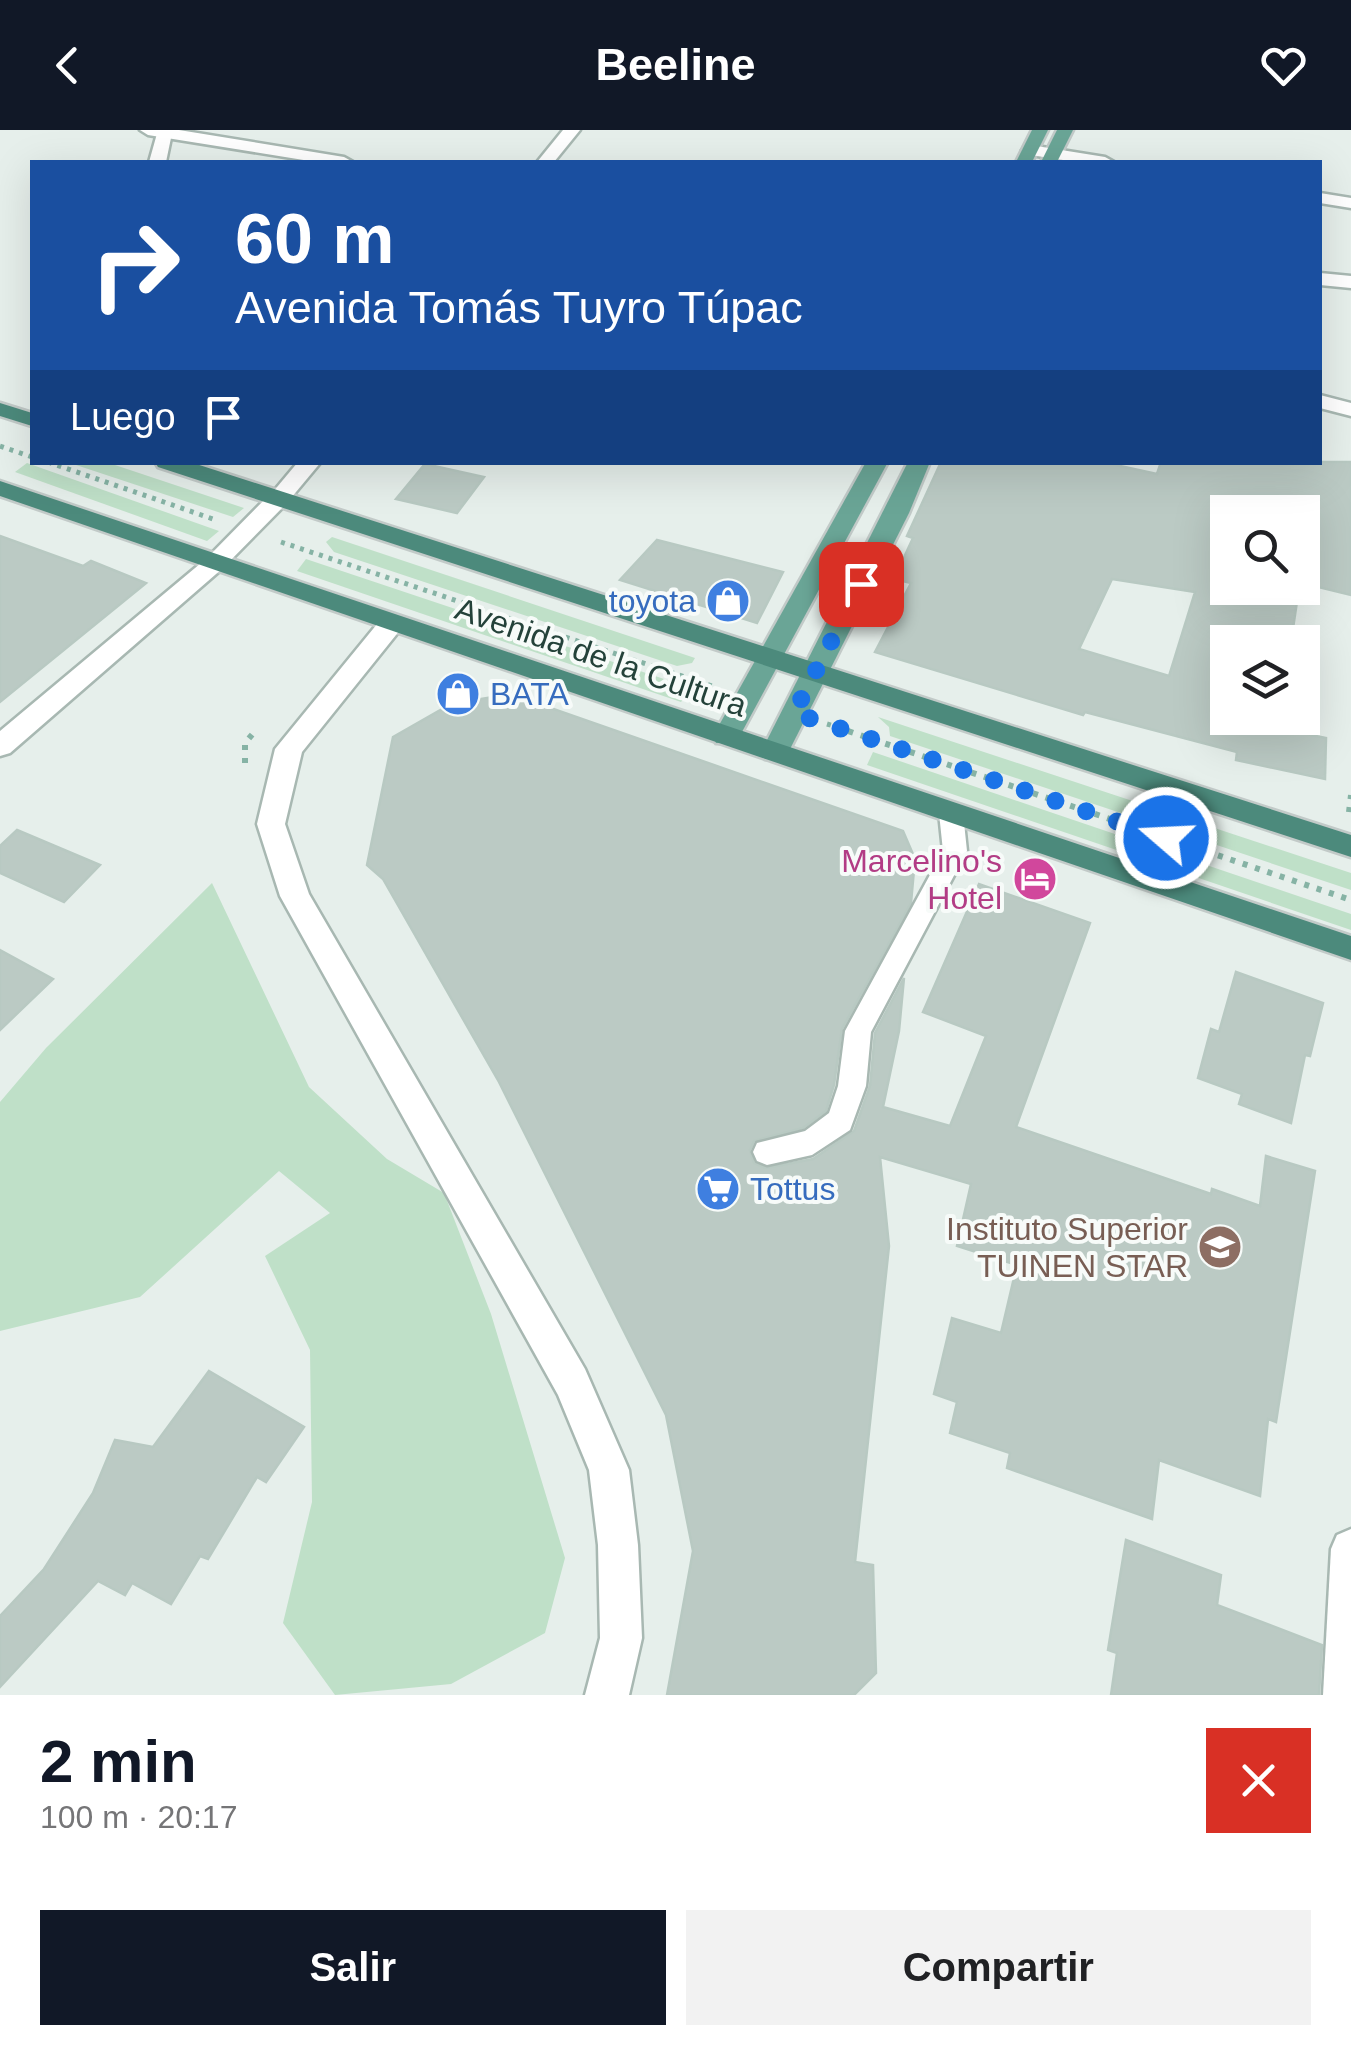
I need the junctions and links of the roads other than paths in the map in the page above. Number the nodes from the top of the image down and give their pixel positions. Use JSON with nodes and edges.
{"nodes":[{"id":1,"x":572,"y":130,"type":"edge"},
{"id":2,"x":1040,"y":130,"type":"edge"},
{"id":3,"x":1065,"y":130,"type":"edge"},
{"id":4,"x":156,"y":131,"type":"edge"},
{"id":5,"x":1027,"y":156,"type":"edge"},
{"id":6,"x":1052,"y":158,"type":"edge"},
{"id":7,"x":158,"y":160,"type":"edge"},
{"id":8,"x":332,"y":160,"type":"edge"},
{"id":9,"x":547,"y":160,"type":"edge"},
{"id":10,"x":1078,"y":160,"type":"edge"},
{"id":11,"x":1322,"y":198,"type":"edge"},
{"id":12,"x":1351,"y":203,"type":"edge"},
{"id":13,"x":1322,"y":279,"type":"edge"},
{"id":14,"x":1351,"y":282,"type":"edge"},
{"id":15,"x":1322,"y":402,"type":"edge"},
{"id":16,"x":0,"y":409,"type":"edge"},
{"id":17,"x":1351,"y":410,"type":"edge"},
{"id":18,"x":30,"y":419,"type":"edge"},
{"id":19,"x":175,"y":465,"type":"edge"},
{"id":20,"x":307,"y":465,"type":"edge"},
{"id":21,"x":875,"y":465,"type":"edge"},
{"id":22,"x":918,"y":465,"type":"edge"},
{"id":23,"x":0,"y":488,"type":"edge"},
{"id":24,"x":278,"y":499,"type":"junction"},
{"id":25,"x":215,"y":563,"type":"junction"},
{"id":26,"x":391,"y":624,"type":"junction"},
{"id":27,"x":770,"y":657,"type":"junction"},
{"id":28,"x":816,"y":672,"type":"junction"},
{"id":29,"x":726,"y":736,"type":"junction"},
{"id":30,"x":0,"y":746,"type":"edge"},
{"id":31,"x":774,"y":752,"type":"junction"},
{"id":32,"x":952,"y":813,"type":"junction"},
{"id":33,"x":1351,"y":846,"type":"edge"},
{"id":34,"x":1351,"y":948,"type":"edge"},
{"id":35,"x":767,"y":1152,"type":"dead end"},
{"id":36,"x":1351,"y":1550,"type":"edge"},
{"id":37,"x":607,"y":1695,"type":"edge"},
{"id":38,"x":1345,"y":1695,"type":"edge"}],
"edges":[{"from":1,"to":9,"type":"street"},
{"from":2,"to":5,"type":"main road"},
{"from":3,"to":6,"type":"main road"},
{"from":4,"to":7,"type":"street"},
{"from":4,"to":8,"type":"street"},
{"from":5,"to":6,"type":"street"},
{"from":6,"to":10,"type":"street"},
{"from":11,"to":12,"type":"street"},
{"from":13,"to":14,"type":"street"},
{"from":15,"to":17,"type":"street"},
{"from":16,"to":18,"type":"highway"},
{"from":19,"to":24,"type":"highway","name":"Avenida de la Cultura"},
{"from":20,"to":24,"type":"street"},
{"from":21,"to":27,"type":"main road"},
{"from":22,"to":28,"type":"main road"},
{"from":23,"to":25,"type":"highway","name":"Avenida de la Cultura"},
{"from":24,"to":25,"type":"street"},
{"from":24,"to":27,"type":"highway","name":"Avenida de la Cultura"},
{"from":25,"to":26,"type":"highway","name":"Avenida de la Cultura"},
{"from":25,"to":30,"type":"street"},
{"from":26,"to":29,"type":"highway","name":"Avenida de la Cultura"},
{"from":26,"to":37,"type":"street"},
{"from":27,"to":28,"type":"highway","name":"Avenida de la Cultura"},
{"from":27,"to":29,"type":"main road"},
{"from":28,"to":31,"type":"main road"},
{"from":28,"to":33,"type":"highway","name":"Avenida de la Cultura"},
{"from":29,"to":31,"type":"highway","name":"Avenida de la Cultura"},
{"from":31,"to":32,"type":"highway","name":"Avenida de la Cultura"},
{"from":32,"to":34,"type":"highway","name":"Avenida de la Cultura"},
{"from":32,"to":35,"type":"lane"},
{"from":36,"to":38,"type":"street"}]}
